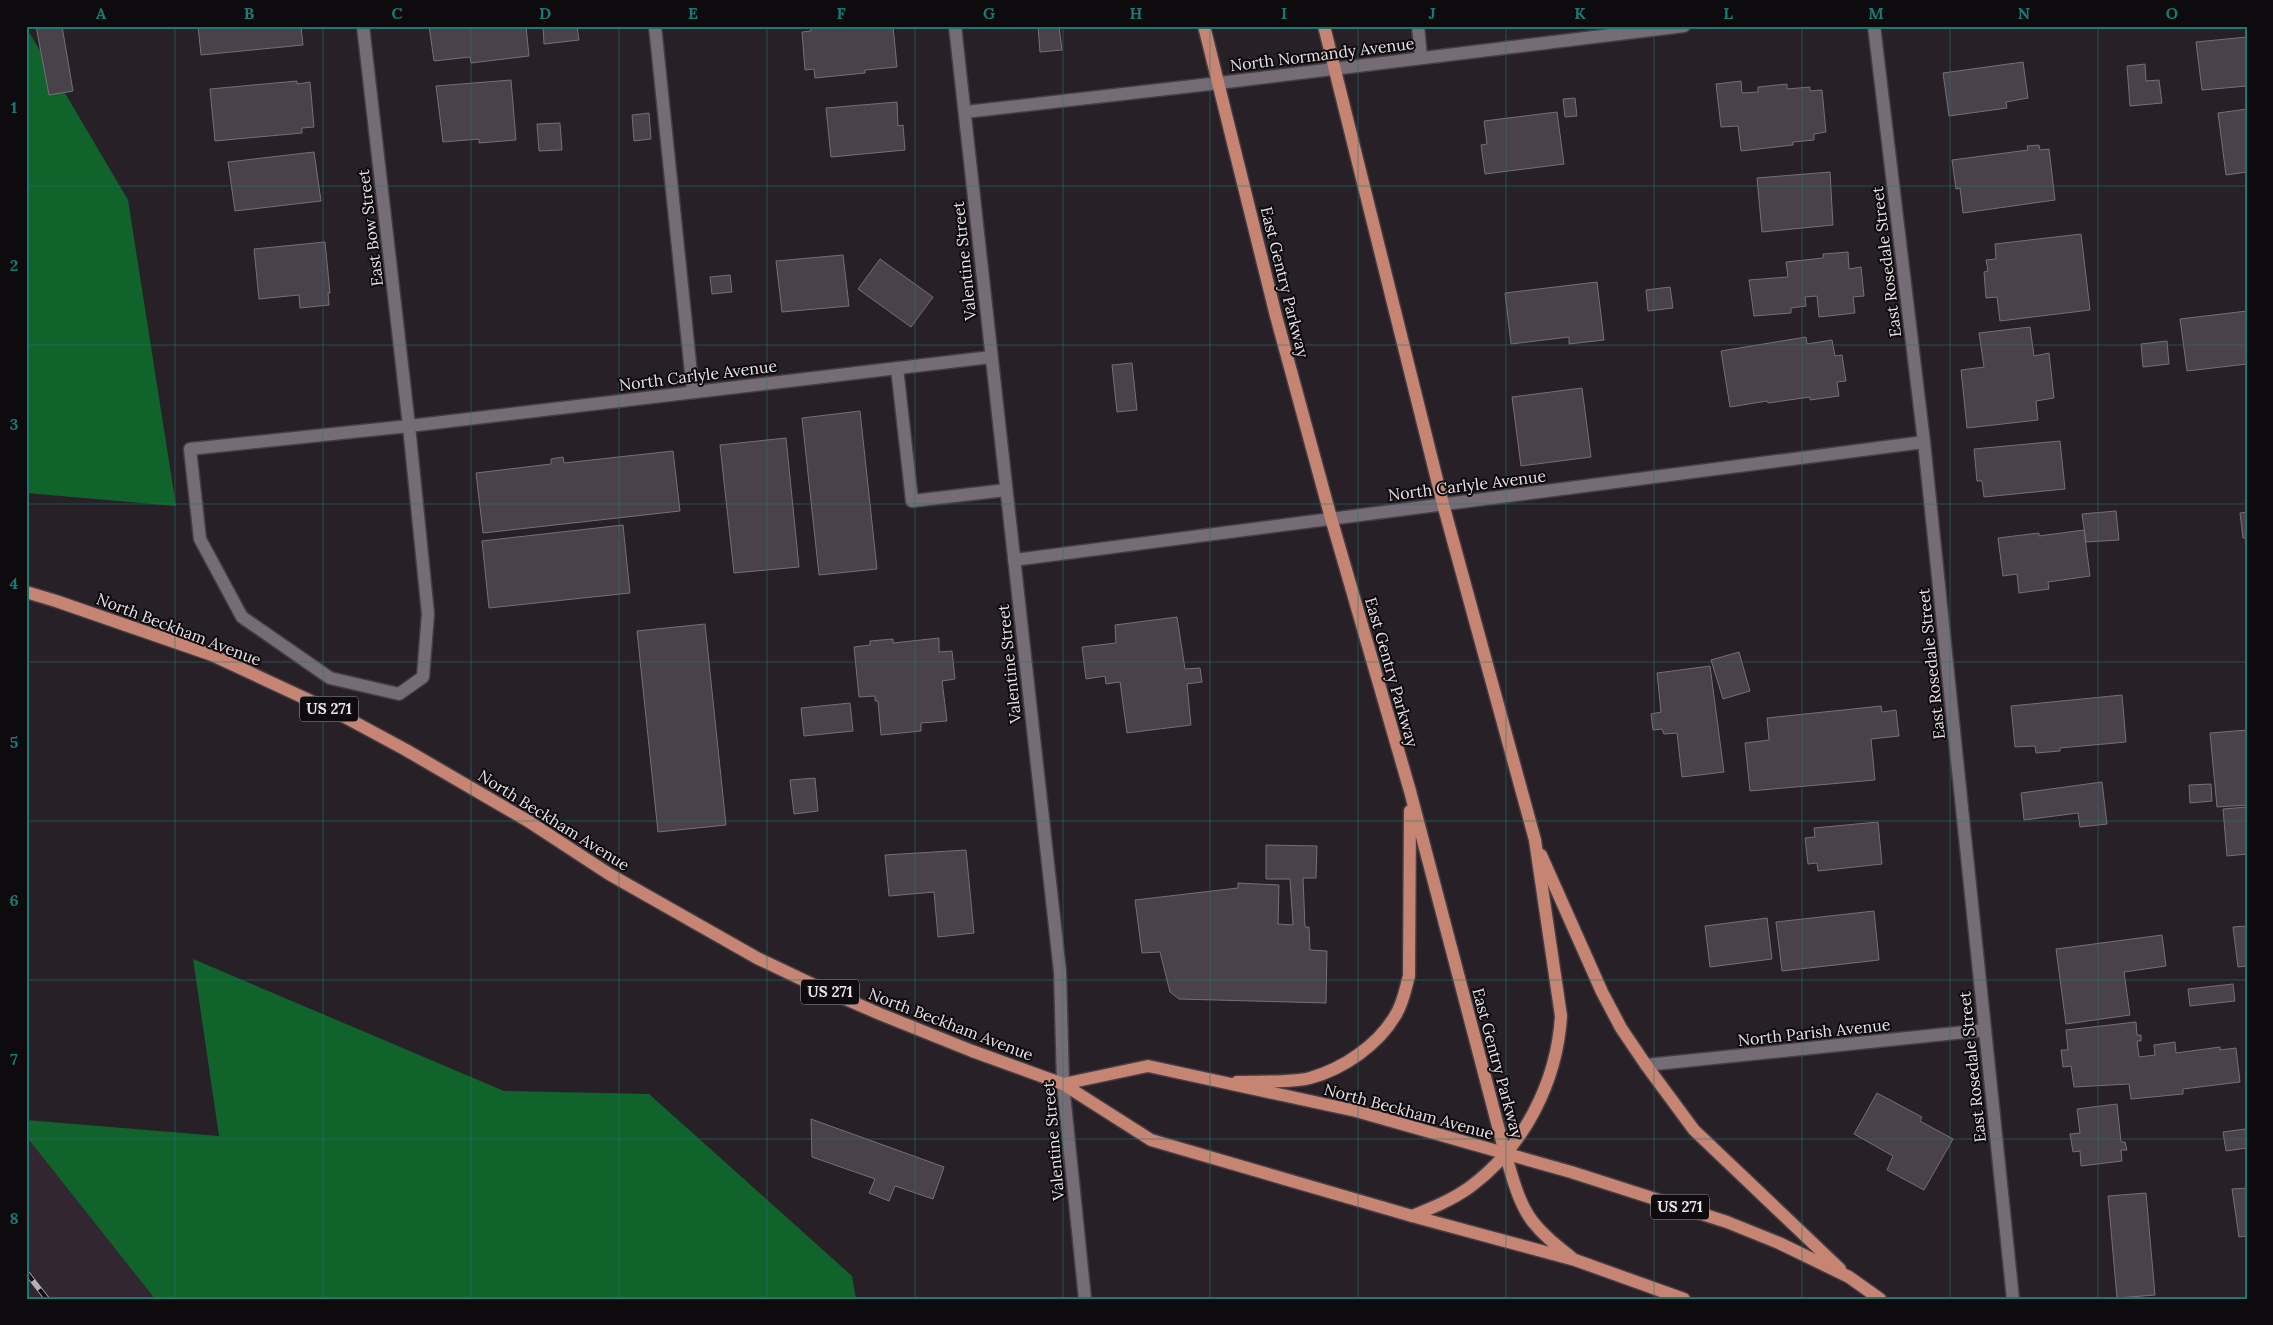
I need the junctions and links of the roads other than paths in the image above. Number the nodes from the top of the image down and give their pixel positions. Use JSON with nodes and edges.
{"nodes":[{"id":1,"x":363,"y":26,"type":"edge"},
{"id":2,"x":654,"y":26,"type":"edge"},
{"id":3,"x":955,"y":26,"type":"edge"},
{"id":4,"x":1204,"y":26,"type":"edge"},
{"id":5,"x":1324,"y":26,"type":"edge"},
{"id":6,"x":1418,"y":26,"type":"edge"},
{"id":7,"x":1684,"y":26,"type":"edge"},
{"id":8,"x":1874,"y":26,"type":"edge"},
{"id":9,"x":1421,"y":57,"type":"junction"},
{"id":10,"x":1334,"y":68,"type":"junction"},
{"id":11,"x":1218,"y":84,"type":"junction"},
{"id":12,"x":965,"y":112,"type":"junction"},
{"id":13,"x":991,"y":357,"type":"junction"},
{"id":14,"x":897,"y":368,"type":"junction"},
{"id":15,"x":693,"y":392,"type":"junction"},
{"id":16,"x":409,"y":426,"type":"junction"},
{"id":17,"x":1924,"y":442,"type":"junction"},
{"id":18,"x":1006,"y":490,"type":"junction"},
{"id":19,"x":1443,"y":504,"type":"junction"},
{"id":20,"x":1331,"y":518,"type":"junction"},
{"id":21,"x":1014,"y":560,"type":"junction"},
{"id":22,"x":26,"y":592,"type":"edge"},
{"id":23,"x":1410,"y":791,"type":"junction"},
{"id":24,"x":1534,"y":840,"type":"junction"},
{"id":25,"x":1985,"y":1030,"type":"junction"},
{"id":26,"x":1646,"y":1065,"type":"junction"},
{"id":27,"x":1221,"y":1083,"type":"junction"},
{"id":28,"x":1063,"y":1084,"type":"junction"},
{"id":29,"x":1504,"y":1153,"type":"junction"},
{"id":30,"x":1412,"y":1216,"type":"junction"},
{"id":31,"x":1574,"y":1260,"type":"junction"},
{"id":32,"x":1849,"y":1277,"type":"junction"},
{"id":33,"x":1085,"y":1299,"type":"edge"},
{"id":34,"x":1684,"y":1299,"type":"edge"},
{"id":35,"x":1880,"y":1299,"type":"edge"},
{"id":36,"x":2013,"y":1299,"type":"edge"}],
"edges":[{"from":1,"to":16,"type":"street","name":"East Bow Street"},
{"from":2,"to":15,"type":"street"},
{"from":3,"to":12,"type":"street","name":"Valentine Street"},
{"from":4,"to":11,"type":"main road","name":"East Gentry Parkway"},
{"from":5,"to":10,"type":"main road","name":"East Gentry Parkway"},
{"from":6,"to":9,"type":"street"},
{"from":7,"to":9,"type":"street","name":"North Normandy Avenue"},
{"from":8,"to":17,"type":"street","name":"East Rosedale Street"},
{"from":9,"to":10,"type":"street","name":"North Normandy Avenue"},
{"from":10,"to":11,"type":"street","name":"North Normandy Avenue"},
{"from":10,"to":19,"type":"main road","name":"East Gentry Parkway"},
{"from":11,"to":12,"type":"street","name":"North Normandy Avenue"},
{"from":11,"to":20,"type":"main road","name":"East Gentry Parkway"},
{"from":12,"to":13,"type":"street","name":"Valentine Street"},
{"from":13,"to":14,"type":"street","name":"North Carlyle Avenue"},
{"from":13,"to":18,"type":"street","name":"Valentine Street"},
{"from":14,"to":15,"type":"street","name":"North Carlyle Avenue"},
{"from":14,"to":18,"type":"street"},
{"from":15,"to":16,"type":"street","name":"North Carlyle Avenue"},
{"from":16,"to":16,"type":"street","name":"North Carlyle Avenue"},
{"from":17,"to":19,"type":"street","name":"North Carlyle Avenue"},
{"from":17,"to":25,"type":"street","name":"East Rosedale Street"},
{"from":18,"to":21,"type":"street","name":"Valentine Street"},
{"from":19,"to":20,"type":"street","name":"North Carlyle Avenue"},
{"from":19,"to":24,"type":"main road","name":"East Gentry Parkway"},
{"from":20,"to":21,"type":"street","name":"North Carlyle Avenue"},
{"from":20,"to":23,"type":"main road","name":"East Gentry Parkway"},
{"from":21,"to":28,"type":"street","name":"Valentine Street"},
{"from":22,"to":28,"type":"main road","name":"North Beckham Avenue","number":"US 271"},
{"from":23,"to":27,"type":"main road"},
{"from":23,"to":29,"type":"main road","name":"East Gentry Parkway"},
{"from":24,"to":26,"type":"main road"},
{"from":24,"to":29,"type":"main road","name":"East Gentry Parkway"},
{"from":25,"to":26,"type":"street","name":"North Parish Avenue"},
{"from":25,"to":36,"type":"street","name":"East Rosedale Street"},
{"from":26,"to":32,"type":"main road"},
{"from":27,"to":28,"type":"main road","name":"North Beckham Avenue","number":"US 271"},
{"from":27,"to":29,"type":"main road","name":"North Beckham Avenue","number":"US 271"},
{"from":28,"to":30,"type":"main road","name":"North Beckham Avenue","number":"US 271"},
{"from":28,"to":33,"type":"street","name":"Valentine Street"},
{"from":29,"to":30,"type":"main road"},
{"from":29,"to":31,"type":"main road"},
{"from":29,"to":32,"type":"main road","name":"North Beckham Avenue","number":"US 271"},
{"from":30,"to":31,"type":"main road","name":"North Beckham Avenue","number":"US 271"},
{"from":31,"to":34,"type":"main road","number":"US 271"},
{"from":32,"to":35,"type":"main road","number":"US 271"}]}
